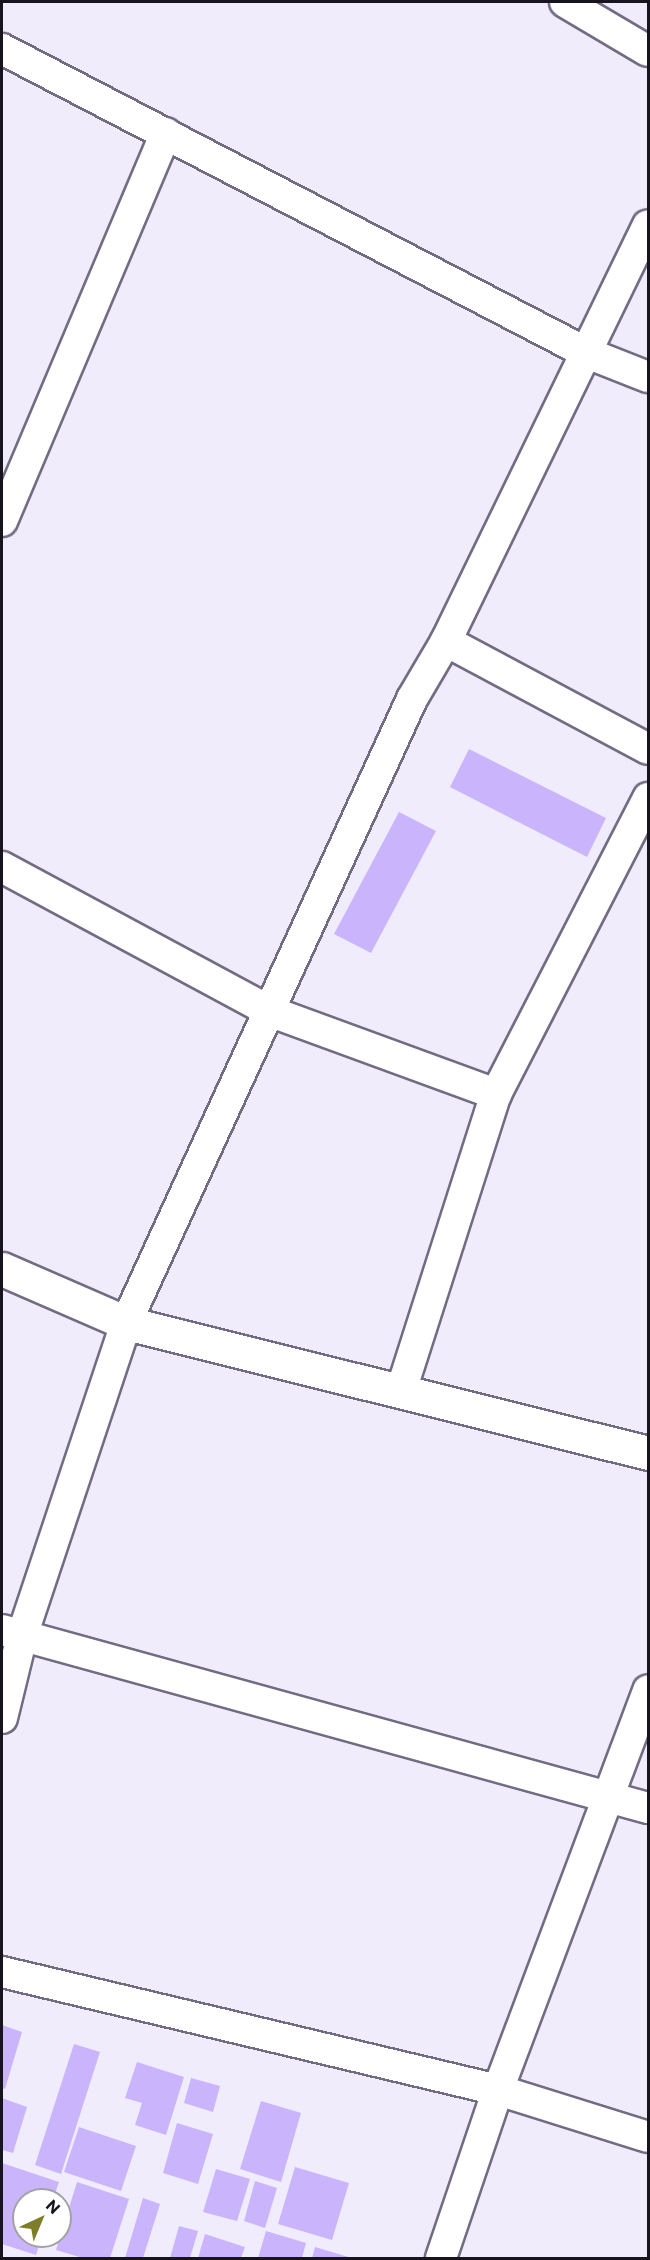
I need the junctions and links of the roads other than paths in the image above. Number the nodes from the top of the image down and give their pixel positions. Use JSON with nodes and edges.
{"nodes":[{"id":1,"x":565,"y":2,"type":"edge"},
{"id":2,"x":2,"y":49,"type":"edge"},
{"id":3,"x":648,"y":51,"type":"edge"},
{"id":4,"x":166,"y":133,"type":"junction"},
{"id":5,"x":648,"y":225,"type":"edge"},
{"id":6,"x":587,"y":353,"type":"junction"},
{"id":7,"x":648,"y":378,"type":"edge"},
{"id":8,"x":4,"y":508,"type":"edge"},
{"id":9,"x":446,"y":641,"type":"junction"},
{"id":10,"x":648,"y":749,"type":"edge"},
{"id":11,"x":648,"y":798,"type":"edge"},
{"id":12,"x":2,"y":867,"type":"edge"},
{"id":13,"x":269,"y":1011,"type":"junction"},
{"id":14,"x":496,"y":1094,"type":"junction"},
{"id":15,"x":2,"y":1269,"type":"edge"},
{"id":16,"x":126,"y":1323,"type":"junction"},
{"id":17,"x":401,"y":1391,"type":"junction"},
{"id":18,"x":648,"y":1453,"type":"edge"},
{"id":19,"x":12,"y":1633,"type":"edge"},
{"id":20,"x":648,"y":1690,"type":"edge"},
{"id":21,"x":2,"y":1718,"type":"edge"},
{"id":22,"x":609,"y":1797,"type":"junction"},
{"id":23,"x":648,"y":1808,"type":"edge"},
{"id":24,"x":2,"y":1972,"type":"edge"},
{"id":25,"x":498,"y":2090,"type":"junction"},
{"id":26,"x":648,"y":2137,"type":"edge"},
{"id":27,"x":441,"y":2259,"type":"edge"}],
"edges":[{"from":1,"to":3,"type":"street"},
{"from":2,"to":4,"type":"street"},
{"from":4,"to":6,"type":"street"},
{"from":4,"to":8,"type":"street"},
{"from":5,"to":6,"type":"street"},
{"from":6,"to":7,"type":"street"},
{"from":6,"to":9,"type":"street"},
{"from":9,"to":10,"type":"street"},
{"from":9,"to":13,"type":"street"},
{"from":11,"to":14,"type":"street"},
{"from":12,"to":13,"type":"street"},
{"from":13,"to":14,"type":"street"},
{"from":13,"to":16,"type":"street"},
{"from":14,"to":17,"type":"street"},
{"from":15,"to":16,"type":"main road"},
{"from":16,"to":17,"type":"main road"},
{"from":16,"to":19,"type":"street"},
{"from":17,"to":18,"type":"main road"},
{"from":19,"to":21,"type":"street"},
{"from":19,"to":22,"type":"street"},
{"from":20,"to":22,"type":"street"},
{"from":22,"to":23,"type":"street"},
{"from":22,"to":25,"type":"street"},
{"from":24,"to":25,"type":"street"},
{"from":25,"to":26,"type":"street"},
{"from":25,"to":27,"type":"street"}]}
